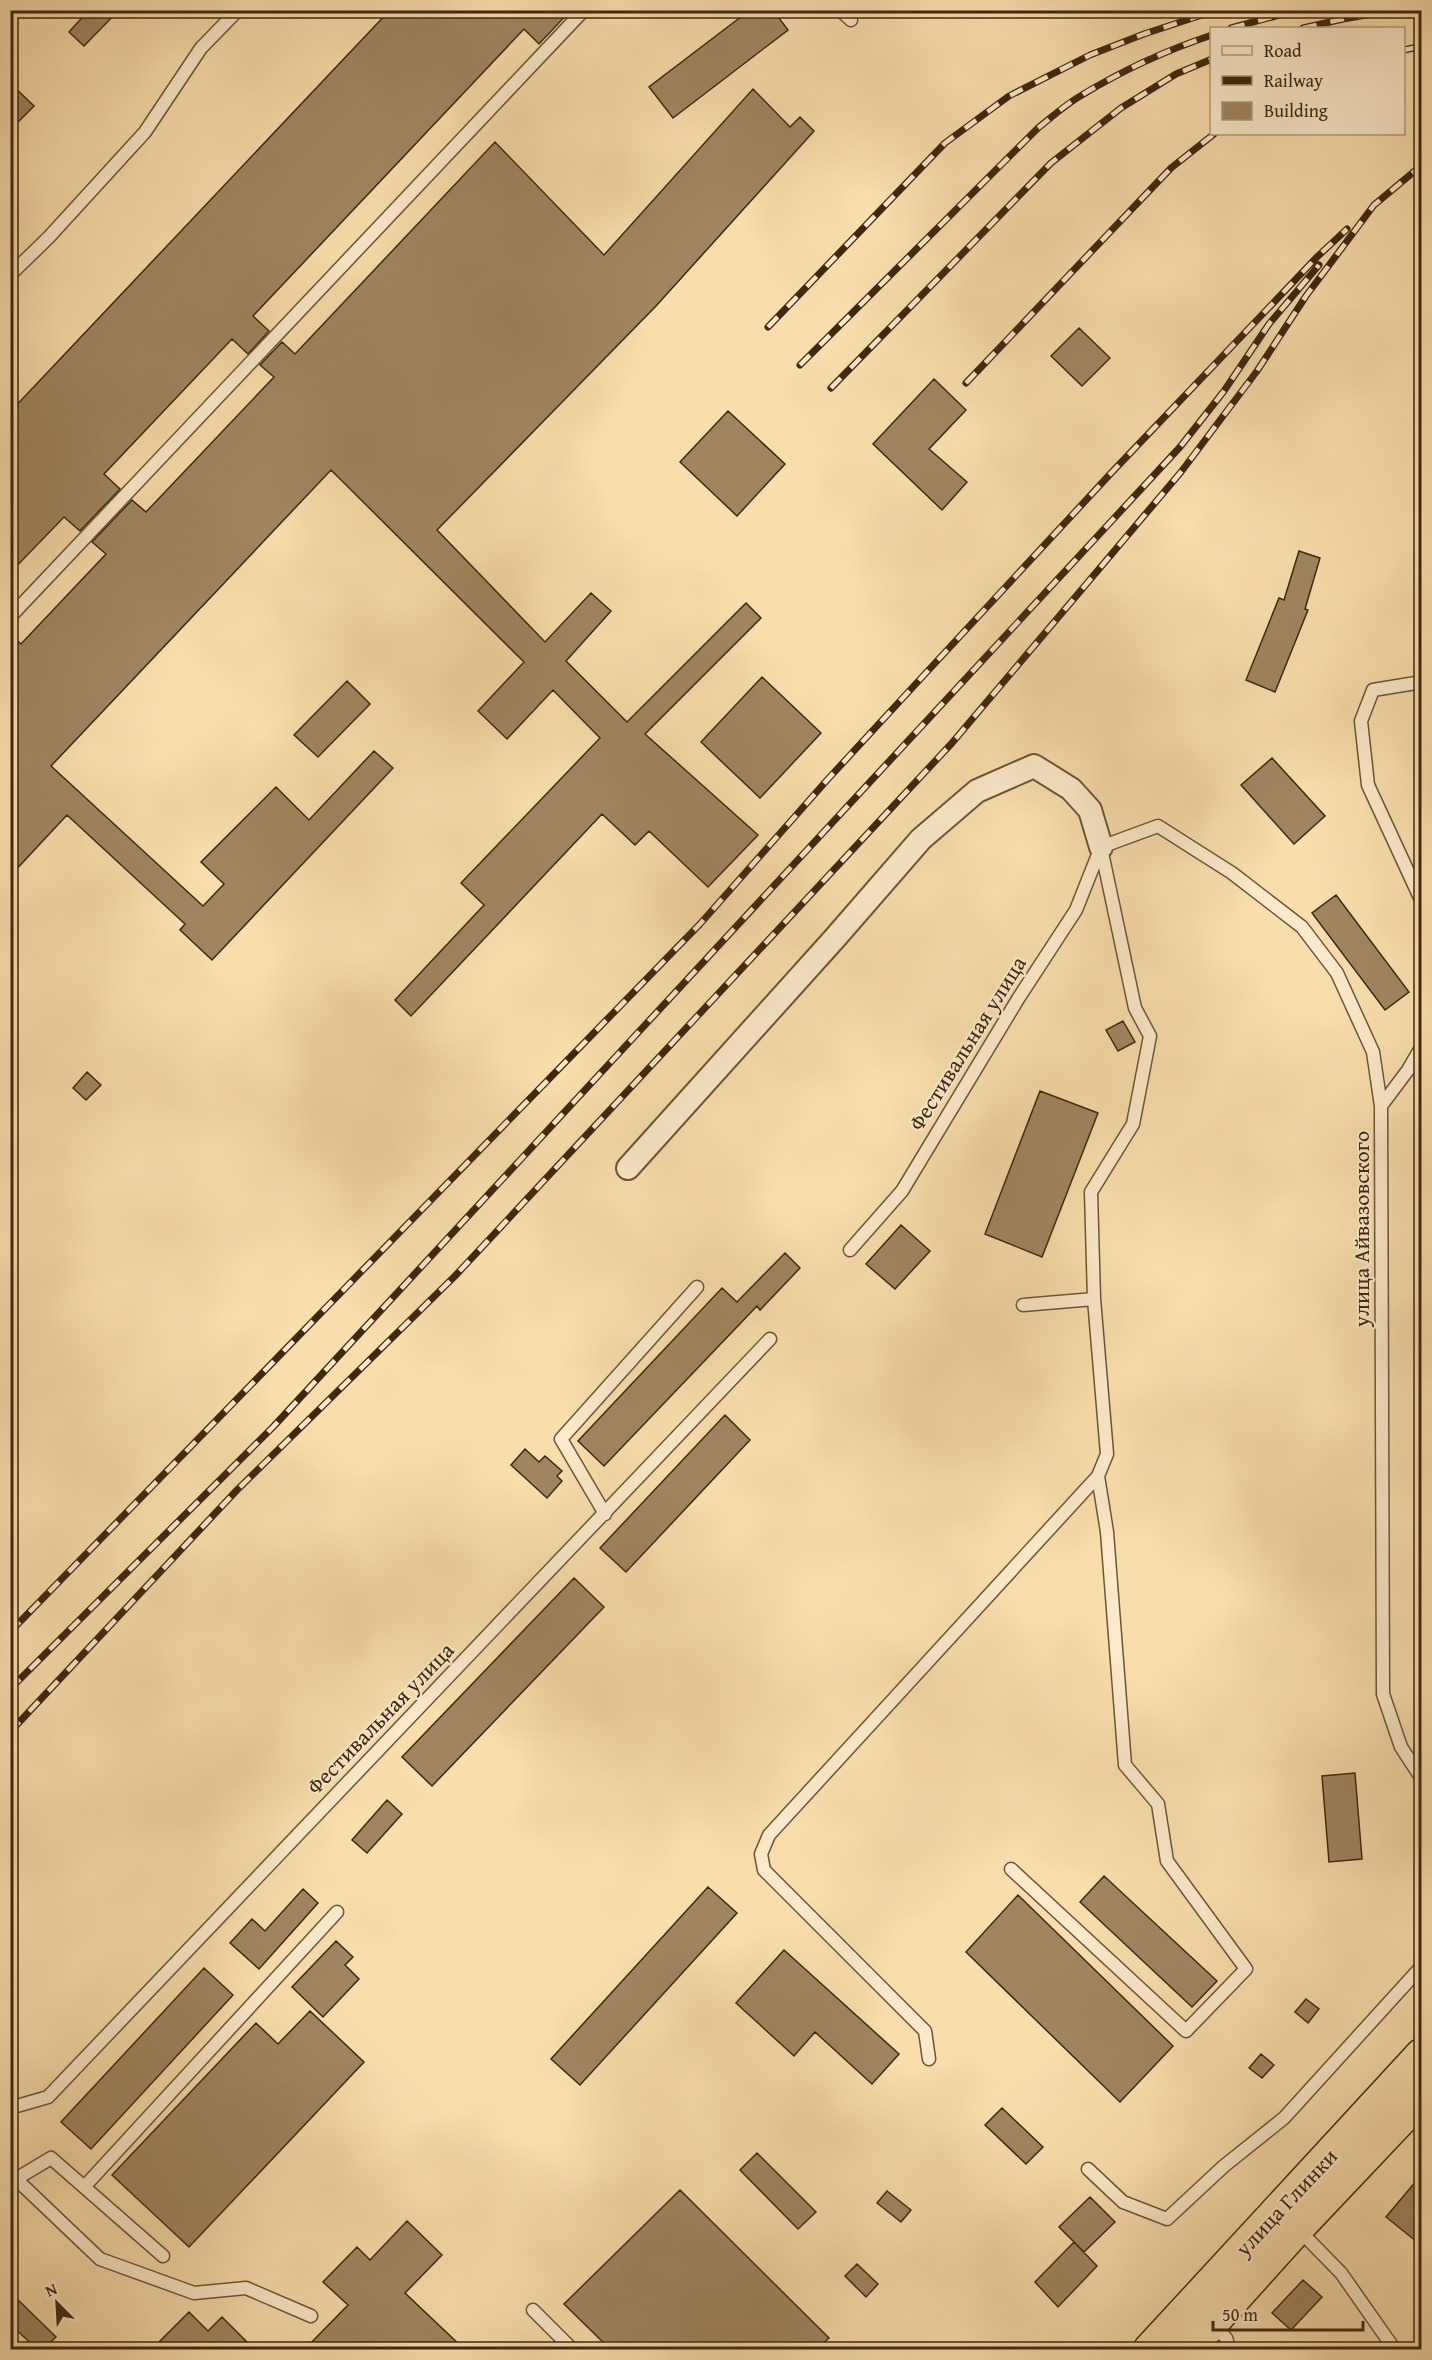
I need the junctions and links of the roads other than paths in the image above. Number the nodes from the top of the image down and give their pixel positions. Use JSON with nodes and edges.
{"nodes":[{"id":1,"x":238,"y":10,"type":"edge"},
{"id":2,"x":584,"y":10,"type":"edge"},
{"id":3,"x":840,"y":10,"type":"edge"},
{"id":4,"x":851,"y":20,"type":"dead end"},
{"id":5,"x":10,"y":275,"type":"edge"},
{"id":6,"x":10,"y":617,"type":"edge"},
{"id":7,"x":1422,"y":682,"type":"edge"},
{"id":8,"x":1101,"y":847,"type":"junction"},
{"id":9,"x":1422,"y":902,"type":"edge"},
{"id":10,"x":1422,"y":1046,"type":"edge"},
{"id":11,"x":1381,"y":1106,"type":"junction"},
{"id":12,"x":628,"y":1168,"type":"dead end"},
{"id":13,"x":850,"y":1250,"type":"dead end"},
{"id":14,"x":697,"y":1287,"type":"dead end"},
{"id":15,"x":1094,"y":1299,"type":"junction"},
{"id":16,"x":1023,"y":1305,"type":"dead end"},
{"id":17,"x":770,"y":1339,"type":"dead end"},
{"id":18,"x":1098,"y":1476,"type":"junction"},
{"id":19,"x":605,"y":1514,"type":"junction"},
{"id":20,"x":1422,"y":1779,"type":"edge"},
{"id":21,"x":1011,"y":1869,"type":"dead end"},
{"id":22,"x":337,"y":1912,"type":"dead end"},
{"id":23,"x":1422,"y":1966,"type":"edge"},
{"id":24,"x":1422,"y":2055,"type":"edge"},
{"id":25,"x":929,"y":2060,"type":"dead end"},
{"id":26,"x":1416,"y":2107,"type":"edge"},
{"id":27,"x":10,"y":2108,"type":"edge"},
{"id":28,"x":1088,"y":2169,"type":"dead end"},
{"id":29,"x":13,"y":2178,"type":"edge"},
{"id":30,"x":86,"y":2186,"type":"junction"},
{"id":31,"x":1287,"y":2219,"type":"junction"},
{"id":32,"x":163,"y":2256,"type":"dead end"},
{"id":33,"x":533,"y":2310,"type":"dead end"},
{"id":34,"x":311,"y":2316,"type":"dead end"},
{"id":35,"x":1212,"y":2323,"type":"junction"},
{"id":36,"x":573,"y":2349,"type":"edge"},
{"id":37,"x":1150,"y":2349,"type":"edge"},
{"id":38,"x":1187,"y":2349,"type":"edge"},
{"id":39,"x":1230,"y":2349,"type":"edge"},
{"id":40,"x":1395,"y":2349,"type":"edge"}],
"edges":[{"from":1,"to":5,"type":"lane"},
{"from":2,"to":6,"type":"lane"},
{"from":3,"to":4,"type":"lane"},
{"from":7,"to":9,"type":"lane"},
{"from":8,"to":11,"type":"lane","name":"улица Айвазовского"},
{"from":8,"to":12,"type":"street"},
{"from":8,"to":13,"type":"lane","name":"Фестивальная улица"},
{"from":8,"to":15,"type":"lane"},
{"from":10,"to":11,"type":"lane"},
{"from":11,"to":20,"type":"lane","name":"улица Айвазовского"},
{"from":14,"to":19,"type":"lane"},
{"from":15,"to":16,"type":"lane"},
{"from":15,"to":18,"type":"lane"},
{"from":17,"to":19,"type":"lane","name":"Фестивальная улица"},
{"from":18,"to":21,"type":"lane"},
{"from":18,"to":25,"type":"lane"},
{"from":19,"to":27,"type":"lane","name":"Фестивальная улица"},
{"from":22,"to":30,"type":"lane"},
{"from":23,"to":28,"type":"lane"},
{"from":24,"to":31,"type":"highway","name":"улица Глинки"},
{"from":26,"to":31,"type":"highway","name":"улица Глинки"},
{"from":29,"to":30,"type":"lane"},
{"from":29,"to":34,"type":"lane"},
{"from":30,"to":32,"type":"lane"},
{"from":31,"to":35,"type":"highway","name":"улица Глинки"},
{"from":31,"to":37,"type":"highway","name":"улица Глинки"},
{"from":31,"to":40,"type":"lane"},
{"from":33,"to":36,"type":"lane"},
{"from":35,"to":38,"type":"highway","name":"улица Глинки"},
{"from":35,"to":39,"type":"lane"}]}
